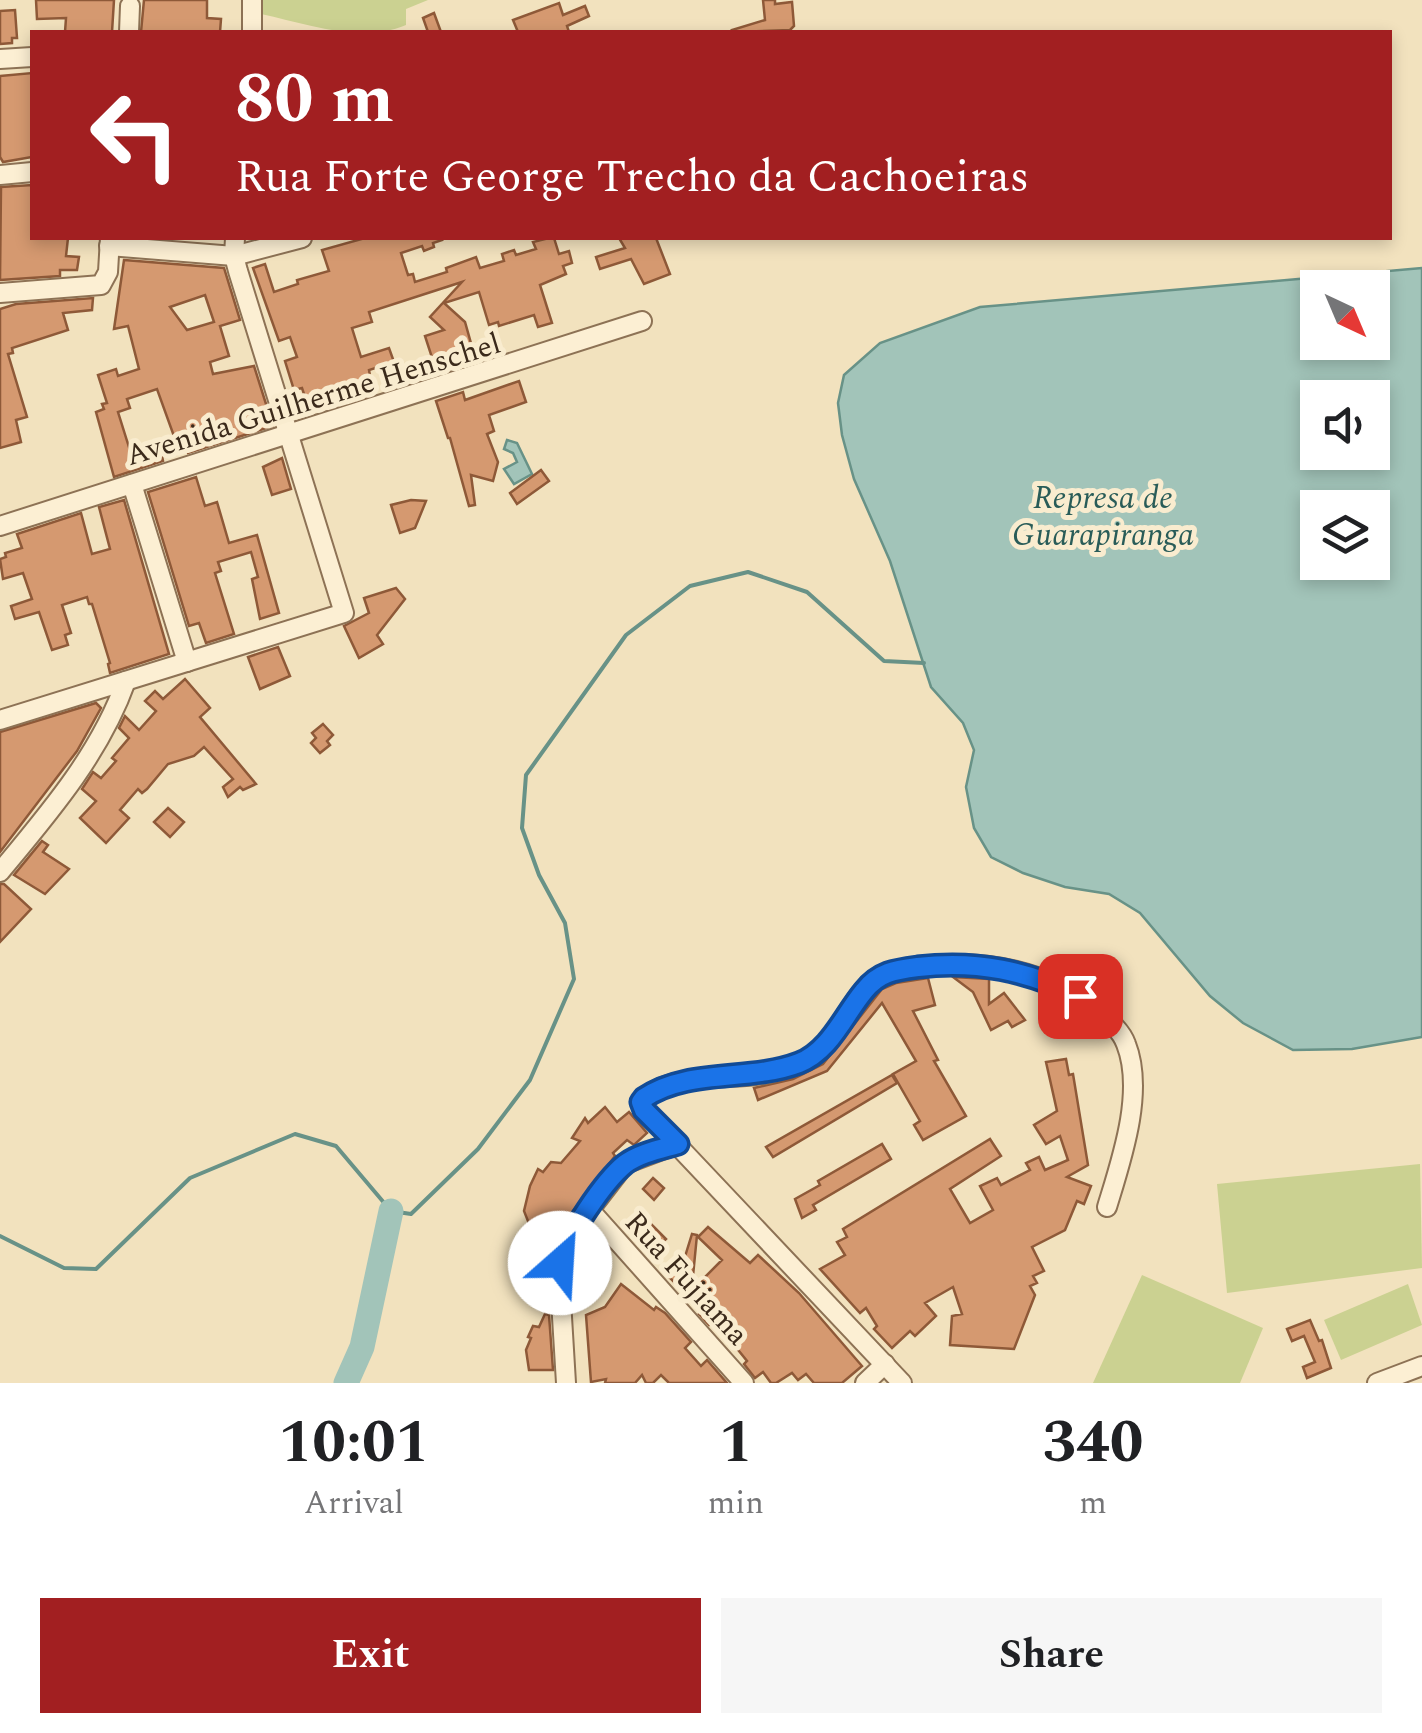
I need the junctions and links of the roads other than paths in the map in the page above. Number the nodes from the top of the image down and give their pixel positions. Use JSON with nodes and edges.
{"nodes":[{"id":1,"x":252,"y":0,"type":"edge"},
{"id":2,"x":130,"y":6,"type":"dead end"},
{"id":3,"x":128,"y":30,"type":"edge"},
{"id":4,"x":252,"y":30,"type":"edge"},
{"id":5,"x":30,"y":57,"type":"edge"},
{"id":6,"x":0,"y":59,"type":"edge"},
{"id":7,"x":30,"y":172,"type":"edge"},
{"id":8,"x":0,"y":175,"type":"edge"},
{"id":9,"x":287,"y":240,"type":"edge"},
{"id":10,"x":109,"y":242,"type":"edge"},
{"id":11,"x":235,"y":247,"type":"edge"},
{"id":12,"x":0,"y":293,"type":"edge"},
{"id":13,"x":642,"y":322,"type":"dead end"},
{"id":14,"x":288,"y":436,"type":"junction"},
{"id":15,"x":132,"y":484,"type":"junction"},
{"id":16,"x":0,"y":526,"type":"edge"},
{"id":17,"x":187,"y":662,"type":"junction"},
{"id":18,"x":126,"y":681,"type":"junction"},
{"id":19,"x":0,"y":720,"type":"edge"},
{"id":20,"x":0,"y":872,"type":"edge"},
{"id":21,"x":678,"y":1144,"type":"junction"},
{"id":22,"x":1107,"y":1207,"type":"dead end"},
{"id":23,"x":589,"y":1209,"type":"junction"},
{"id":24,"x":885,"y":1364,"type":"junction"},
{"id":25,"x":1422,"y":1366,"type":"edge"},
{"id":26,"x":566,"y":1383,"type":"edge"},
{"id":27,"x":744,"y":1383,"type":"edge"},
{"id":28,"x":865,"y":1383,"type":"edge"},
{"id":29,"x":902,"y":1383,"type":"edge"},
{"id":30,"x":1377,"y":1383,"type":"edge"}],
"edges":[{"from":1,"to":4,"type":"street"},
{"from":2,"to":3,"type":"street"},
{"from":5,"to":6,"type":"street"},
{"from":7,"to":8,"type":"street"},
{"from":9,"to":11,"type":"street"},
{"from":10,"to":11,"type":"street"},
{"from":10,"to":12,"type":"street"},
{"from":11,"to":14,"type":"street"},
{"from":13,"to":14,"type":"street","name":"Avenida Guilherme Henschel"},
{"from":14,"to":15,"type":"street","name":"Avenida Guilherme Henschel"},
{"from":14,"to":17,"type":"street"},
{"from":15,"to":16,"type":"street","name":"Avenida Guilherme Henschel"},
{"from":15,"to":17,"type":"street"},
{"from":17,"to":18,"type":"street"},
{"from":18,"to":19,"type":"street"},
{"from":18,"to":20,"type":"street"},
{"from":21,"to":22,"type":"street"},
{"from":21,"to":23,"type":"street"},
{"from":21,"to":24,"type":"street"},
{"from":23,"to":26,"type":"street"},
{"from":23,"to":27,"type":"street","name":"Rua Fujiama"},
{"from":24,"to":28,"type":"street"},
{"from":24,"to":29,"type":"street"},
{"from":25,"to":30,"type":"street"}]}
